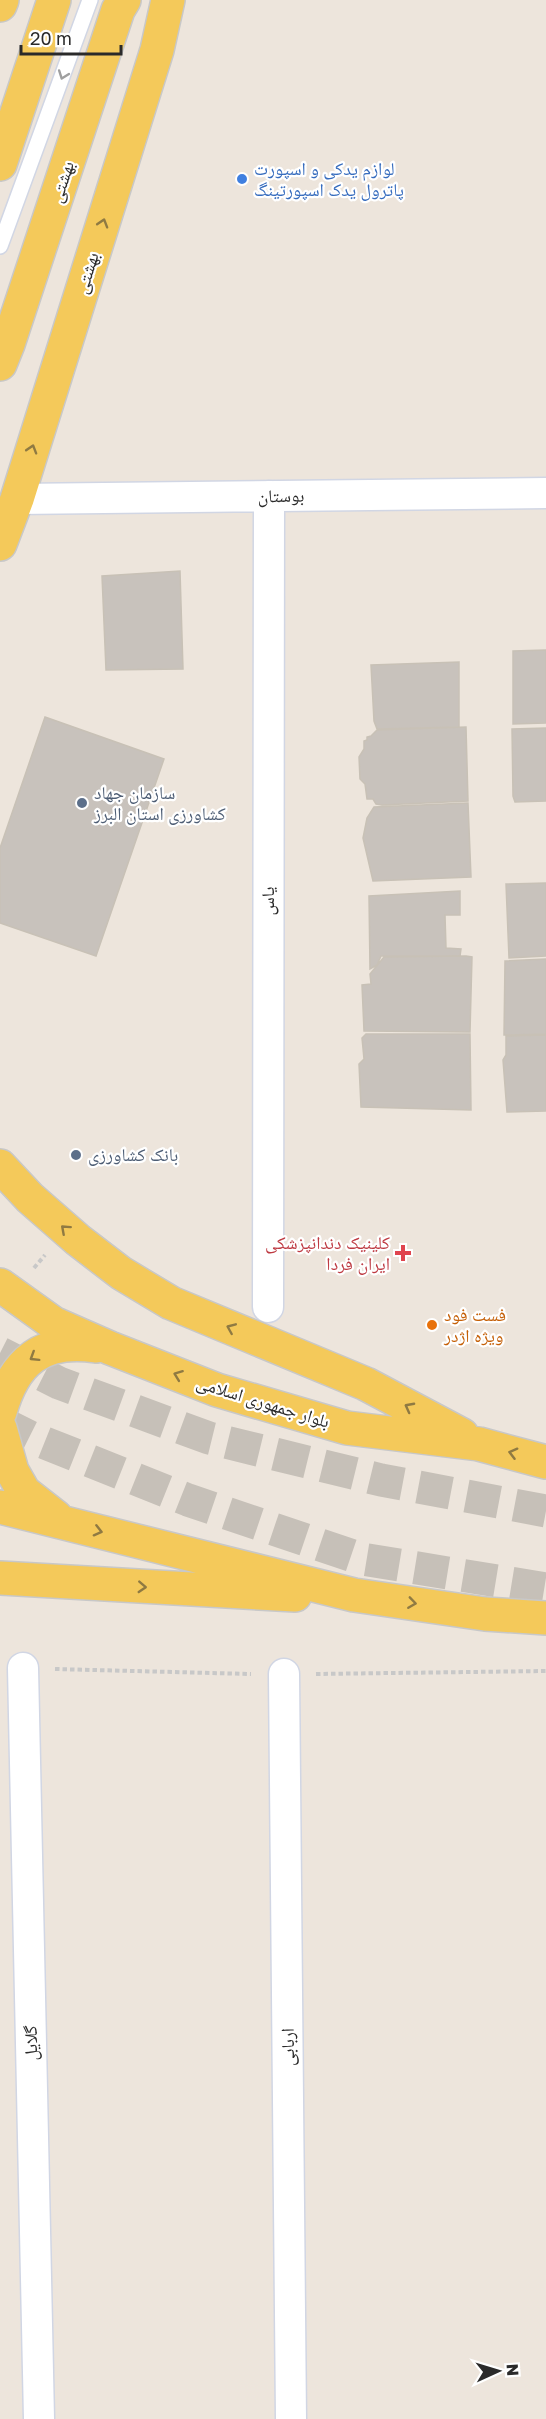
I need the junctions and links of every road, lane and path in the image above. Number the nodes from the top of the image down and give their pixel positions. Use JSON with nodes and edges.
{"nodes":[{"id":1,"x":2,"y":0,"type":"edge"},
{"id":2,"x":54,"y":0,"type":"edge"},
{"id":3,"x":90,"y":0,"type":"edge"},
{"id":4,"x":113,"y":0,"type":"edge"},
{"id":5,"x":124,"y":0,"type":"edge"},
{"id":6,"x":168,"y":0,"type":"edge"},
{"id":7,"x":0,"y":5,"type":"edge"},
{"id":8,"x":0,"y":164,"type":"edge"},
{"id":9,"x":0,"y":246,"type":"edge"},
{"id":10,"x":0,"y":321,"type":"edge"},
{"id":11,"x":0,"y":364,"type":"edge"},
{"id":12,"x":546,"y":493,"type":"edge"},
{"id":13,"x":269,"y":496,"type":"junction"},
{"id":14,"x":16,"y":499,"type":"junction"},
{"id":15,"x":0,"y":544,"type":"edge"},
{"id":16,"x":0,"y":1166,"type":"edge"},
{"id":17,"x":48,"y":1250,"type":"dead end"},
{"id":18,"x":30,"y":1273,"type":"dead end"},
{"id":19,"x":0,"y":1285,"type":"edge"},
{"id":20,"x":268,"y":1306,"type":"dead end"},
{"id":21,"x":110,"y":1348,"type":"junction"},
{"id":22,"x":0,"y":1412,"type":"edge"},
{"id":23,"x":0,"y":1428,"type":"edge"},
{"id":24,"x":479,"y":1444,"type":"junction"},
{"id":25,"x":546,"y":1462,"type":"edge"},
{"id":26,"x":0,"y":1507,"type":"edge"},
{"id":27,"x":61,"y":1522,"type":"junction"},
{"id":28,"x":0,"y":1578,"type":"edge"},
{"id":29,"x":354,"y":1595,"type":"junction"},
{"id":30,"x":546,"y":1618,"type":"edge"},
{"id":31,"x":23,"y":1668,"type":"joint"},
{"id":32,"x":546,"y":1671,"type":"edge"},
{"id":33,"x":284,"y":1674,"type":"junction"},
{"id":34,"x":39,"y":2419,"type":"edge"},
{"id":35,"x":291,"y":2419,"type":"edge"}],
"edges":[{"from":1,"to":7,"type":"main road"},
{"from":2,"to":8,"type":"main road"},
{"from":3,"to":9,"type":"lane","one_way":true},
{"from":4,"to":10,"type":"lane"},
{"from":5,"to":11,"type":"main road","name":"بهشتی"},
{"from":14,"to":6,"type":"main road","name":"بهشتى","one_way":true},
{"from":12,"to":13,"type":"street","name":"بوستان"},
{"from":13,"to":14,"type":"street","name":"بوستان"},
{"from":13,"to":20,"type":"street","name":"یاس"},
{"from":14,"to":15,"type":"main road","name":"بهشتى"},
{"from":24,"to":16,"type":"main road","one_way":true},
{"from":17,"to":18,"type":"path"},
{"from":19,"to":21,"type":"main road","name":"بلوار جمهوری اسلامی"},
{"from":21,"to":22,"type":"main road","one_way":true},
{"from":24,"to":21,"type":"main road","name":"بلوار جمهوری اسلامی","one_way":true},
{"from":23,"to":27,"type":"main road"},
{"from":25,"to":24,"type":"main road","name":"بلوار جمهوری اسلامی","one_way":true},
{"from":26,"to":27,"type":"main road"},
{"from":27,"to":29,"type":"main road","one_way":true},
{"from":28,"to":29,"type":"main road","one_way":true},
{"from":29,"to":30,"type":"main road","one_way":true},
{"from":31,"to":33,"type":"path"},
{"from":31,"to":34,"type":"street","name":"گلایل"},
{"from":32,"to":33,"type":"path"},
{"from":33,"to":35,"type":"street","name":"اربابی"}]}
